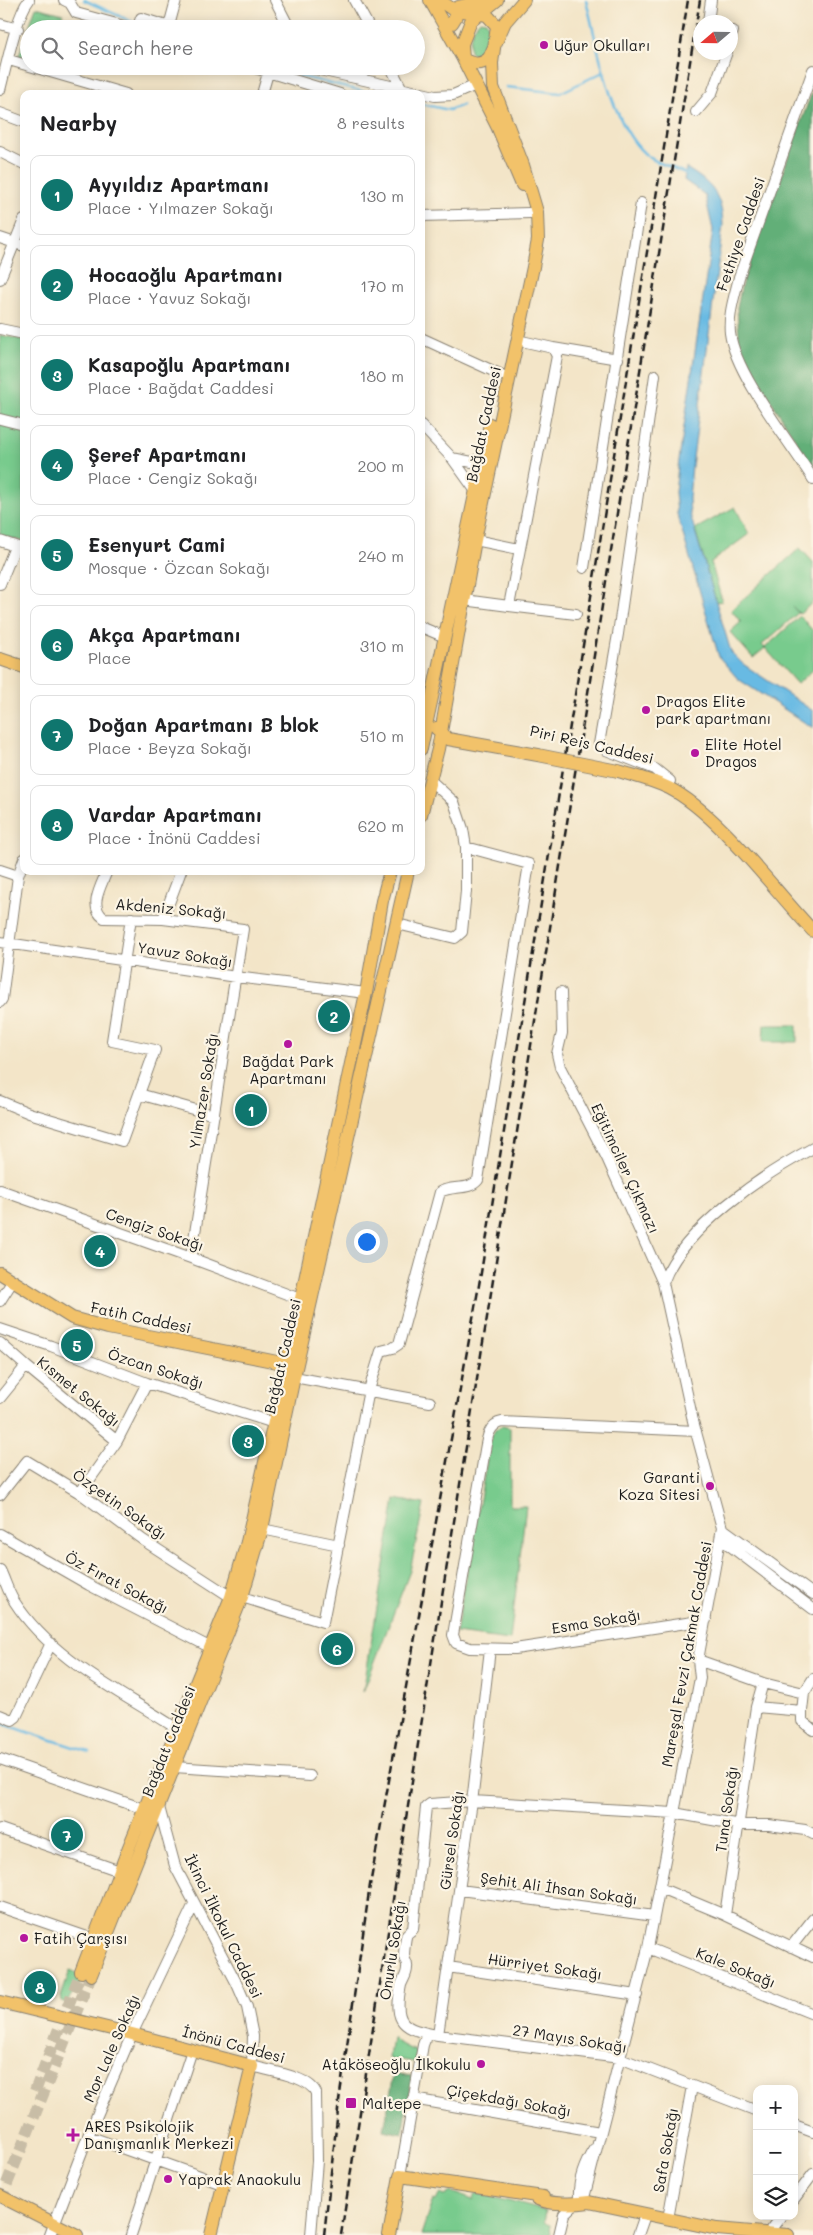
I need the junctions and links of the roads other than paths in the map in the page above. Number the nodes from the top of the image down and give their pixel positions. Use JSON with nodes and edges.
{"nodes":[{"id":1,"x":29,"y":0,"type":"edge"},
{"id":2,"x":64,"y":0,"type":"edge"},
{"id":3,"x":176,"y":0,"type":"edge"},
{"id":4,"x":274,"y":0,"type":"edge"},
{"id":5,"x":354,"y":0,"type":"edge"},
{"id":6,"x":430,"y":0,"type":"edge"},
{"id":7,"x":439,"y":0,"type":"edge"},
{"id":8,"x":487,"y":0,"type":"edge"},
{"id":9,"x":497,"y":0,"type":"edge"},
{"id":10,"x":524,"y":0,"type":"edge"},
{"id":11,"x":711,"y":0,"type":"edge"},
{"id":12,"x":452,"y":9,"type":"junction"},
{"id":13,"x":480,"y":13,"type":"junction"},
{"id":14,"x":709,"y":15,"type":"edge"},
{"id":15,"x":21,"y":20,"type":"edge"},
{"id":16,"x":102,"y":20,"type":"edge"},
{"id":17,"x":174,"y":20,"type":"edge"},
{"id":18,"x":285,"y":20,"type":"edge"},
{"id":19,"x":365,"y":20,"type":"edge"},
{"id":20,"x":20,"y":22,"type":"edge"},
{"id":21,"x":0,"y":24,"type":"edge"},
{"id":22,"x":444,"y":24,"type":"junction"},
{"id":23,"x":18,"y":28,"type":"junction"},
{"id":24,"x":496,"y":45,"type":"junction"},
{"id":25,"x":463,"y":59,"type":"junction"},
{"id":26,"x":9,"y":60,"type":"junction"},
{"id":27,"x":724,"y":60,"type":"edge"},
{"id":28,"x":20,"y":63,"type":"edge"},
{"id":29,"x":813,"y":70,"type":"edge"},
{"id":30,"x":61,"y":75,"type":"edge"},
{"id":31,"x":267,"y":75,"type":"edge"},
{"id":32,"x":275,"y":75,"type":"edge"},
{"id":33,"x":340,"y":75,"type":"edge"},
{"id":34,"x":394,"y":75,"type":"edge"},
{"id":35,"x":476,"y":85,"type":"junction"},
{"id":36,"x":0,"y":90,"type":"edge"},
{"id":37,"x":112,"y":90,"type":"edge"},
{"id":38,"x":263,"y":90,"type":"edge"},
{"id":39,"x":326,"y":90,"type":"edge"},
{"id":40,"x":402,"y":90,"type":"joint"},
{"id":41,"x":425,"y":94,"type":"edge"},
{"id":42,"x":0,"y":112,"type":"edge"},
{"id":43,"x":696,"y":112,"type":"dead end"},
{"id":44,"x":20,"y":120,"type":"edge"},
{"id":45,"x":0,"y":152,"type":"edge"},
{"id":46,"x":20,"y":162,"type":"edge"},
{"id":47,"x":641,"y":203,"type":"dead end"},
{"id":48,"x":530,"y":213,"type":"junction"},
{"id":49,"x":425,"y":216,"type":"edge"},
{"id":50,"x":0,"y":238,"type":"edge"},
{"id":51,"x":19,"y":244,"type":"edge"},
{"id":52,"x":0,"y":279,"type":"edge"},
{"id":53,"x":0,"y":329,"type":"edge"},
{"id":54,"x":20,"y":333,"type":"edge"},
{"id":55,"x":425,"y":340,"type":"edge"},
{"id":56,"x":517,"y":340,"type":"junction"},
{"id":57,"x":553,"y":348,"type":"junction"},
{"id":58,"x":618,"y":359,"type":"junction"},
{"id":59,"x":655,"y":375,"type":"dead end"},
{"id":60,"x":502,"y":376,"type":"junction"},
{"id":61,"x":0,"y":419,"type":"edge"},
{"id":62,"x":20,"y":424,"type":"edge"},
{"id":63,"x":425,"y":431,"type":"edge"},
{"id":64,"x":483,"y":457,"type":"junction"},
{"id":65,"x":452,"y":458,"type":"junction"},
{"id":66,"x":813,"y":479,"type":"edge"},
{"id":67,"x":475,"y":490,"type":"junction"},
{"id":68,"x":475,"y":540,"type":"junction"},
{"id":69,"x":0,"y":541,"type":"edge"},
{"id":70,"x":19,"y":548,"type":"edge"},
{"id":71,"x":519,"y":549,"type":"junction"},
{"id":72,"x":584,"y":568,"type":"dead end"},
{"id":73,"x":0,"y":584,"type":"edge"},
{"id":74,"x":464,"y":600,"type":"junction"},
{"id":75,"x":509,"y":606,"type":"junction"},
{"id":76,"x":576,"y":614,"type":"dead end"},
{"id":77,"x":425,"y":629,"type":"edge"},
{"id":78,"x":445,"y":637,"type":"junction"},
{"id":79,"x":0,"y":651,"type":"edge"},
{"id":80,"x":20,"y":658,"type":"edge"},
{"id":81,"x":0,"y":659,"type":"edge"},
{"id":82,"x":20,"y":666,"type":"edge"},
{"id":83,"x":430,"y":710,"type":"junction"},
{"id":84,"x":425,"y":733,"type":"edge"},
{"id":85,"x":448,"y":735,"type":"junction"},
{"id":86,"x":425,"y":743,"type":"edge"},
{"id":87,"x":618,"y":768,"type":"junction"},
{"id":88,"x":430,"y":780,"type":"junction"},
{"id":89,"x":670,"y":781,"type":"junction"},
{"id":90,"x":425,"y":799,"type":"edge"},
{"id":91,"x":466,"y":847,"type":"junction"},
{"id":92,"x":0,"y":870,"type":"edge"},
{"id":93,"x":20,"y":870,"type":"edge"},
{"id":94,"x":106,"y":875,"type":"edge"},
{"id":95,"x":180,"y":875,"type":"edge"},
{"id":96,"x":389,"y":875,"type":"edge"},
{"id":97,"x":407,"y":875,"type":"edge"},
{"id":98,"x":18,"y":876,"type":"junction"},
{"id":99,"x":382,"y":901,"type":"junction"},
{"id":100,"x":400,"y":909,"type":"junction"},
{"id":101,"x":130,"y":918,"type":"junction"},
{"id":102,"x":163,"y":920,"type":"junction"},
{"id":103,"x":813,"y":920,"type":"edge"},
{"id":104,"x":397,"y":924,"type":"junction"},
{"id":105,"x":243,"y":929,"type":"joint"},
{"id":106,"x":813,"y":931,"type":"edge"},
{"id":107,"x":5,"y":943,"type":"edge"},
{"id":108,"x":375,"y":943,"type":"junction"},
{"id":109,"x":391,"y":953,"type":"junction"},
{"id":110,"x":126,"y":961,"type":"junction"},
{"id":111,"x":236,"y":977,"type":"junction"},
{"id":112,"x":561,"y":992,"type":"dead end"},
{"id":113,"x":366,"y":993,"type":"junction"},
{"id":114,"x":1,"y":1002,"type":"edge"},
{"id":115,"x":139,"y":1094,"type":"junction"},
{"id":116,"x":0,"y":1101,"type":"edge"},
{"id":117,"x":214,"y":1115,"type":"junction"},
{"id":118,"x":813,"y":1148,"type":"edge"},
{"id":119,"x":0,"y":1190,"type":"edge"},
{"id":120,"x":191,"y":1258,"type":"junction"},
{"id":121,"x":0,"y":1274,"type":"edge"},
{"id":122,"x":12,"y":1282,"type":"junction"},
{"id":123,"x":663,"y":1283,"type":"junction"},
{"id":124,"x":300,"y":1299,"type":"junction"},
{"id":125,"x":0,"y":1301,"type":"edge"},
{"id":126,"x":0,"y":1330,"type":"edge"},
{"id":127,"x":16,"y":1334,"type":"junction"},
{"id":128,"x":4,"y":1346,"type":"edge"},
{"id":129,"x":287,"y":1364,"type":"junction"},
{"id":130,"x":26,"y":1366,"type":"junction"},
{"id":131,"x":294,"y":1377,"type":"junction"},
{"id":132,"x":147,"y":1383,"type":"junction"},
{"id":133,"x":369,"y":1390,"type":"junction"},
{"id":134,"x":0,"y":1398,"type":"edge"},
{"id":135,"x":430,"y":1402,"type":"dead end"},
{"id":136,"x":274,"y":1423,"type":"junction"},
{"id":137,"x":696,"y":1431,"type":"junction"},
{"id":138,"x":117,"y":1441,"type":"junction"},
{"id":139,"x":80,"y":1493,"type":"junction"},
{"id":140,"x":0,"y":1495,"type":"edge"},
{"id":141,"x":262,"y":1529,"type":"junction"},
{"id":142,"x":722,"y":1533,"type":"junction"},
{"id":143,"x":0,"y":1534,"type":"edge"},
{"id":144,"x":339,"y":1545,"type":"junction"},
{"id":145,"x":0,"y":1570,"type":"edge"},
{"id":146,"x":813,"y":1594,"type":"edge"},
{"id":147,"x":237,"y":1597,"type":"junction"},
{"id":148,"x":813,"y":1609,"type":"edge"},
{"id":149,"x":706,"y":1620,"type":"junction"},
{"id":150,"x":51,"y":1643,"type":"junction"},
{"id":151,"x":490,"y":1649,"type":"junction"},
{"id":152,"x":216,"y":1650,"type":"junction"},
{"id":153,"x":698,"y":1660,"type":"junction"},
{"id":154,"x":813,"y":1679,"type":"edge"},
{"id":155,"x":763,"y":1683,"type":"junction"},
{"id":156,"x":804,"y":1693,"type":"junction"},
{"id":157,"x":756,"y":1707,"type":"junction"},
{"id":158,"x":802,"y":1711,"type":"junction"},
{"id":159,"x":0,"y":1715,"type":"edge"},
{"id":160,"x":813,"y":1730,"type":"edge"},
{"id":161,"x":182,"y":1732,"type":"junction"},
{"id":162,"x":0,"y":1759,"type":"edge"},
{"id":163,"x":174,"y":1768,"type":"junction"},
{"id":164,"x":310,"y":1776,"type":"dead end"},
{"id":165,"x":472,"y":1801,"type":"junction"},
{"id":166,"x":159,"y":1807,"type":"junction"},
{"id":167,"x":144,"y":1809,"type":"junction"},
{"id":168,"x":674,"y":1813,"type":"junction"},
{"id":169,"x":740,"y":1825,"type":"junction"},
{"id":170,"x":0,"y":1829,"type":"edge"},
{"id":171,"x":812,"y":1831,"type":"edge"},
{"id":172,"x":114,"y":1869,"type":"dead end"},
{"id":173,"x":660,"y":1888,"type":"junction"},
{"id":174,"x":460,"y":1890,"type":"junction"},
{"id":175,"x":194,"y":1904,"type":"junction"},
{"id":176,"x":0,"y":1907,"type":"edge"},
{"id":177,"x":725,"y":1915,"type":"junction"},
{"id":178,"x":654,"y":1916,"type":"junction"},
{"id":179,"x":813,"y":1919,"type":"edge"},
{"id":180,"x":88,"y":1937,"type":"dead end"},
{"id":181,"x":791,"y":1947,"type":"junction"},
{"id":182,"x":648,"y":1948,"type":"junction"},
{"id":183,"x":813,"y":1957,"type":"edge"},
{"id":184,"x":448,"y":1967,"type":"junction"},
{"id":185,"x":637,"y":1995,"type":"junction"},
{"id":186,"x":0,"y":2002,"type":"edge"},
{"id":187,"x":813,"y":2014,"type":"edge"},
{"id":188,"x":132,"y":2034,"type":"junction"},
{"id":189,"x":435,"y":2034,"type":"junction"},
{"id":190,"x":192,"y":2050,"type":"junction"},
{"id":191,"x":620,"y":2058,"type":"junction"},
{"id":192,"x":252,"y":2066,"type":"junction"},
{"id":193,"x":692,"y":2086,"type":"junction"},
{"id":194,"x":413,"y":2099,"type":"junction"},
{"id":195,"x":753,"y":2109,"type":"edge"},
{"id":196,"x":798,"y":2126,"type":"edge"},
{"id":197,"x":600,"y":2132,"type":"junction"},
{"id":198,"x":813,"y":2132,"type":"edge"},
{"id":199,"x":88,"y":2136,"type":"junction"},
{"id":200,"x":156,"y":2162,"type":"junction"},
{"id":201,"x":813,"y":2174,"type":"edge"},
{"id":202,"x":400,"y":2176,"type":"junction"},
{"id":203,"x":224,"y":2185,"type":"junction"},
{"id":204,"x":798,"y":2194,"type":"edge"},
{"id":205,"x":0,"y":2196,"type":"edge"},
{"id":206,"x":575,"y":2204,"type":"junction"},
{"id":207,"x":646,"y":2215,"type":"junction"},
{"id":208,"x":668,"y":2219,"type":"junction"},
{"id":209,"x":778,"y":2220,"type":"edge"},
{"id":210,"x":53,"y":2229,"type":"edge"},
{"id":211,"x":716,"y":2232,"type":"edge"},
{"id":212,"x":768,"y":2233,"type":"junction"},
{"id":213,"x":77,"y":2235,"type":"edge"},
{"id":214,"x":131,"y":2235,"type":"edge"},
{"id":215,"x":211,"y":2235,"type":"edge"},
{"id":216,"x":311,"y":2235,"type":"edge"},
{"id":217,"x":390,"y":2235,"type":"edge"},
{"id":218,"x":559,"y":2235,"type":"edge"},
{"id":219,"x":565,"y":2235,"type":"edge"},
{"id":220,"x":638,"y":2235,"type":"edge"},
{"id":221,"x":788,"y":2235,"type":"edge"}],
"edges":[{"from":1,"to":15,"type":"street"},
{"from":2,"to":16,"type":"street"},
{"from":3,"to":17,"type":"street"},
{"from":4,"to":18,"type":"street"},
{"from":5,"to":19,"type":"street"},
{"from":6,"to":22,"type":"main road"},
{"from":7,"to":12,"type":"main road"},
{"from":8,"to":12,"type":"main road"},
{"from":9,"to":13,"type":"main road"},
{"from":10,"to":24,"type":"main road","name":"Bağdat Caddesi"},
{"from":11,"to":14,"type":"street"},
{"from":12,"to":13,"type":"main road"},
{"from":12,"to":22,"type":"main road"},
{"from":13,"to":24,"type":"main road","name":"Bağdat Caddesi"},
{"from":13,"to":25,"type":"main road"},
{"from":20,"to":23,"type":"street"},
{"from":21,"to":23,"type":"street"},
{"from":22,"to":25,"type":"main road"},
{"from":23,"to":26,"type":"street"},
{"from":24,"to":25,"type":"main road","name":"Bağdat Caddesi"},
{"from":24,"to":56,"type":"main road","name":"Bağdat Caddesi"},
{"from":25,"to":35,"type":"main road","name":"Bağdat Caddesi"},
{"from":26,"to":28,"type":"street"},
{"from":26,"to":36,"type":"street"},
{"from":27,"to":43,"type":"street"},
{"from":29,"to":66,"type":"street","name":"Fethiye Caddesi"},
{"from":30,"to":37,"type":"street"},
{"from":31,"to":38,"type":"street"},
{"from":32,"to":39,"type":"street"},
{"from":33,"to":40,"type":"street"},
{"from":34,"to":40,"type":"street"},
{"from":35,"to":41,"type":"street"},
{"from":35,"to":48,"type":"main road","name":"Bağdat Caddesi"},
{"from":42,"to":44,"type":"street"},
{"from":45,"to":46,"type":"street"},
{"from":47,"to":58,"type":"street"},
{"from":48,"to":49,"type":"street"},
{"from":48,"to":60,"type":"main road","name":"Bağdat Caddesi"},
{"from":50,"to":51,"type":"street"},
{"from":51,"to":52,"type":"street"},
{"from":53,"to":54,"type":"street"},
{"from":55,"to":60,"type":"street"},
{"from":56,"to":57,"type":"street"},
{"from":56,"to":68,"type":"main road","name":"Bağdat Caddesi"},
{"from":57,"to":58,"type":"street"},
{"from":57,"to":71,"type":"street"},
{"from":58,"to":72,"type":"street"},
{"from":59,"to":89,"type":"street"},
{"from":60,"to":64,"type":"main road","name":"Bağdat Caddesi"},
{"from":61,"to":62,"type":"street"},
{"from":63,"to":65,"type":"street"},
{"from":64,"to":65,"type":"street"},
{"from":64,"to":67,"type":"main road","name":"Bağdat Caddesi"},
{"from":65,"to":67,"type":"street"},
{"from":67,"to":78,"type":"main road","name":"Bağdat Caddesi"},
{"from":68,"to":71,"type":"street"},
{"from":68,"to":74,"type":"main road","name":"Bağdat Caddesi"},
{"from":69,"to":70,"type":"street"},
{"from":70,"to":73,"type":"street"},
{"from":71,"to":75,"type":"street"},
{"from":74,"to":75,"type":"street"},
{"from":74,"to":85,"type":"main road","name":"Bağdat Caddesi"},
{"from":75,"to":76,"type":"street"},
{"from":77,"to":78,"type":"street"},
{"from":78,"to":83,"type":"main road","name":"Bağdat Caddesi"},
{"from":79,"to":80,"type":"main road"},
{"from":81,"to":82,"type":"main road"},
{"from":83,"to":84,"type":"main road","name":"Bağdat Caddesi"},
{"from":83,"to":85,"type":"main road"},
{"from":85,"to":86,"type":"main road"},
{"from":85,"to":87,"type":"main road","name":"Piri Reis Caddesi","bridge":true},
{"from":85,"to":88,"type":"main road"},
{"from":87,"to":89,"type":"main road","name":"Piri Reis Caddesi"},
{"from":87,"to":106,"type":"main road","name":"Piri Reis Caddesi"},
{"from":88,"to":90,"type":"main road"},
{"from":88,"to":91,"type":"street"},
{"from":89,"to":103,"type":"main road","name":"Piri Reis Caddesi"},
{"from":91,"to":104,"type":"street"},
{"from":91,"to":133,"type":"street"},
{"from":92,"to":98,"type":"street"},
{"from":93,"to":98,"type":"street"},
{"from":94,"to":101,"type":"street","name":"Akdeniz Sokağı"},
{"from":95,"to":102,"type":"street"},
{"from":96,"to":99,"type":"main road","name":"Bağdat Caddesi"},
{"from":97,"to":100,"type":"main road","name":"Bağdat Caddesi"},
{"from":98,"to":107,"type":"street"},
{"from":99,"to":100,"type":"main road"},
{"from":99,"to":108,"type":"main road","name":"Bağdat Caddesi"},
{"from":100,"to":104,"type":"main road","name":"Bağdat Caddesi"},
{"from":101,"to":102,"type":"street","name":"Akdeniz Sokağı"},
{"from":101,"to":110,"type":"street"},
{"from":102,"to":105,"type":"street","name":"Akdeniz Sokağı"},
{"from":104,"to":109,"type":"main road","name":"Bağdat Caddesi"},
{"from":105,"to":111,"type":"street","name":"Yılmazer Sokağı"},
{"from":107,"to":110,"type":"street","name":"Yavuz Sokağı"},
{"from":107,"to":114,"type":"street"},
{"from":108,"to":109,"type":"main road"},
{"from":108,"to":113,"type":"main road","name":"Bağdat Caddesi"},
{"from":109,"to":131,"type":"main road","name":"Bağdat Caddesi"},
{"from":110,"to":111,"type":"street","name":"Yavuz Sokağı"},
{"from":110,"to":115,"type":"street"},
{"from":111,"to":113,"type":"street","name":"Yavuz Sokağı"},
{"from":111,"to":117,"type":"street","name":"Yılmazer Sokağı"},
{"from":112,"to":123,"type":"street","name":"Eğitimciler Çıkmazı"},
{"from":113,"to":124,"type":"main road","name":"Bağdat Caddesi"},
{"from":115,"to":116,"type":"street"},
{"from":115,"to":117,"type":"street"},
{"from":117,"to":120,"type":"street","name":"Yılmazer Sokağı"},
{"from":118,"to":123,"type":"street"},
{"from":119,"to":120,"type":"street","name":"Cengiz Sokağı"},
{"from":120,"to":124,"type":"street","name":"Cengiz Sokağı"},
{"from":121,"to":122,"type":"main road","name":"Fatih Caddesi"},
{"from":122,"to":125,"type":"street"},
{"from":122,"to":129,"type":"main road","name":"Fatih Caddesi"},
{"from":123,"to":137,"type":"street","name":"Mareşal Fevzi Çakmak Caddesi"},
{"from":124,"to":129,"type":"main road","name":"Bağdat Caddesi"},
{"from":126,"to":127,"type":"street","name":"Özcan Sokağı"},
{"from":127,"to":128,"type":"street"},
{"from":127,"to":132,"type":"street","name":"Özcan Sokağı"},
{"from":128,"to":130,"type":"street","name":"Kısmet Sokağı"},
{"from":129,"to":136,"type":"main road","name":"Bağdat Caddesi"},
{"from":130,"to":134,"type":"street"},
{"from":130,"to":138,"type":"street","name":"Kısmet Sokağı"},
{"from":131,"to":133,"type":"street"},
{"from":131,"to":141,"type":"main road","name":"Bağdat Caddesi"},
{"from":132,"to":136,"type":"street","name":"Özcan Sokağı"},
{"from":132,"to":138,"type":"street"},
{"from":133,"to":135,"type":"street"},
{"from":133,"to":144,"type":"street"},
{"from":136,"to":147,"type":"main road","name":"Bağdat Caddesi"},
{"from":137,"to":142,"type":"street","name":"Mareşal Fevzi Çakmak Caddesi"},
{"from":137,"to":151,"type":"street","name":"Esma Sokağı"},
{"from":138,"to":139,"type":"street"},
{"from":139,"to":140,"type":"street","name":"Özçetin Sokağı"},
{"from":139,"to":147,"type":"street","name":"Özçetin Sokağı"},
{"from":141,"to":144,"type":"street"},
{"from":141,"to":147,"type":"main road","name":"Bağdat Caddesi"},
{"from":142,"to":146,"type":"street"},
{"from":142,"to":148,"type":"street"},
{"from":142,"to":149,"type":"street","name":"Mareşal Fevzi Çakmak Caddesi"},
{"from":143,"to":152,"type":"street","name":"Öz Fırat Sokağı"},
{"from":144,"to":147,"type":"street","name":"Özçetin Sokağı"},
{"from":145,"to":150,"type":"street"},
{"from":147,"to":152,"type":"main road","name":"Bağdat Caddesi"},
{"from":149,"to":151,"type":"street","name":"Esma Sokağı"},
{"from":149,"to":153,"type":"street","name":"Mareşal Fevzi Çakmak Caddesi"},
{"from":150,"to":159,"type":"street"},
{"from":150,"to":161,"type":"street"},
{"from":151,"to":165,"type":"street","name":"Gürsel Sokağı"},
{"from":152,"to":161,"type":"main road","name":"Bağdat Caddesi"},
{"from":153,"to":155,"type":"street"},
{"from":153,"to":168,"type":"street","name":"Mareşal Fevzi Çakmak Caddesi"},
{"from":154,"to":156,"type":"street"},
{"from":155,"to":156,"type":"street"},
{"from":155,"to":157,"type":"street","name":"Tuna Sokağı"},
{"from":156,"to":158,"type":"street"},
{"from":157,"to":158,"type":"street"},
{"from":157,"to":169,"type":"street","name":"Tuna Sokağı"},
{"from":158,"to":160,"type":"street"},
{"from":161,"to":163,"type":"main road","name":"Bağdat Caddesi"},
{"from":161,"to":167,"type":"main road","name":"Bağdat Caddesi"},
{"from":162,"to":167,"type":"street"},
{"from":163,"to":164,"type":"street"},
{"from":163,"to":166,"type":"main road","name":"Bağdat Caddesi"},
{"from":165,"to":168,"type":"street"},
{"from":165,"to":174,"type":"street","name":"Gürsel Sokağı"},
{"from":165,"to":189,"type":"street","name":"Onurlu Sokağı"},
{"from":166,"to":167,"type":"main road","name":"Bağdat Caddesi"},
{"from":166,"to":175,"type":"street","name":"İkinci İlkokul Caddesi"},
{"from":168,"to":169,"type":"street"},
{"from":168,"to":173,"type":"street","name":"Mareşal Fevzi Çakmak Caddesi"},
{"from":169,"to":171,"type":"street"},
{"from":169,"to":177,"type":"street","name":"Tuna Sokağı"},
{"from":170,"to":172,"type":"street"},
{"from":173,"to":177,"type":"street"},
{"from":173,"to":178,"type":"street","name":"Mareşal Fevzi Çakmak Caddesi"},
{"from":174,"to":178,"type":"street","name":"Şehit Ali İhsan Sokağı"},
{"from":174,"to":184,"type":"street","name":"Gürsel Sokağı"},
{"from":175,"to":188,"type":"street","name":"Mor Lale Sokağı"},
{"from":175,"to":192,"type":"street","name":"İkinci İlkokul Caddesi"},
{"from":176,"to":180,"type":"street"},
{"from":177,"to":181,"type":"street"},
{"from":178,"to":182,"type":"street","name":"Mareşal Fevzi Çakmak Caddesi"},
{"from":179,"to":181,"type":"street"},
{"from":181,"to":183,"type":"street"},
{"from":182,"to":185,"type":"street","name":"Mareşal Fevzi Çakmak Caddesi"},
{"from":182,"to":187,"type":"street","name":"Kale Sokağı"},
{"from":184,"to":185,"type":"street","name":"Hürriyet Sokağı"},
{"from":184,"to":189,"type":"street","name":"Gürsel Sokağı"},
{"from":185,"to":191,"type":"street","name":"Mareşal Fevzi Çakmak Caddesi"},
{"from":186,"to":188,"type":"main road","name":"İnönü Caddesi"},
{"from":188,"to":190,"type":"main road","name":"İnönü Caddesi"},
{"from":188,"to":199,"type":"street","name":"Mor Lale Sokağı"},
{"from":189,"to":191,"type":"street","name":"27 Mayıs Sokağı"},
{"from":189,"to":194,"type":"street","name":"Gürsel Sokağı"},
{"from":190,"to":192,"type":"main road","name":"İnönü Caddesi"},
{"from":190,"to":200,"type":"street"},
{"from":191,"to":193,"type":"street","name":"27 Mayıs Sokağı"},
{"from":191,"to":197,"type":"street","name":"Mareşal Fevzi Çakmak Caddesi"},
{"from":192,"to":203,"type":"main road","name":"İkinci İlkokul Caddesi"},
{"from":192,"to":216,"type":"street","name":"İnönü Caddesi"},
{"from":193,"to":195,"type":"street","name":"27 Mayıs Sokağı"},
{"from":193,"to":208,"type":"street","name":"Safa Sokağı"},
{"from":194,"to":197,"type":"street","name":"Çiçekdağı Sokağı"},
{"from":194,"to":202,"type":"street","name":"Gürsel Sokağı"},
{"from":196,"to":198,"type":"street"},
{"from":197,"to":206,"type":"street","name":"Mareşal Fevzi Çakmak Caddesi"},
{"from":199,"to":200,"type":"street"},
{"from":199,"to":210,"type":"street","name":"Mor Lale Sokağı"},
{"from":200,"to":203,"type":"street"},
{"from":200,"to":214,"type":"street"},
{"from":201,"to":204,"type":"street"},
{"from":202,"to":206,"type":"main road"},
{"from":202,"to":217,"type":"main road"},
{"from":203,"to":215,"type":"main road","name":"İkinci İlkokul Caddesi"},
{"from":205,"to":210,"type":"main road"},
{"from":206,"to":207,"type":"main road"},
{"from":206,"to":218,"type":"street"},
{"from":206,"to":219,"type":"street"},
{"from":207,"to":208,"type":"main road"},
{"from":207,"to":220,"type":"street"},
{"from":208,"to":211,"type":"main road"},
{"from":209,"to":212,"type":"street"},
{"from":210,"to":213,"type":"main road"},
{"from":211,"to":212,"type":"main road"},
{"from":212,"to":221,"type":"main road"}]}
